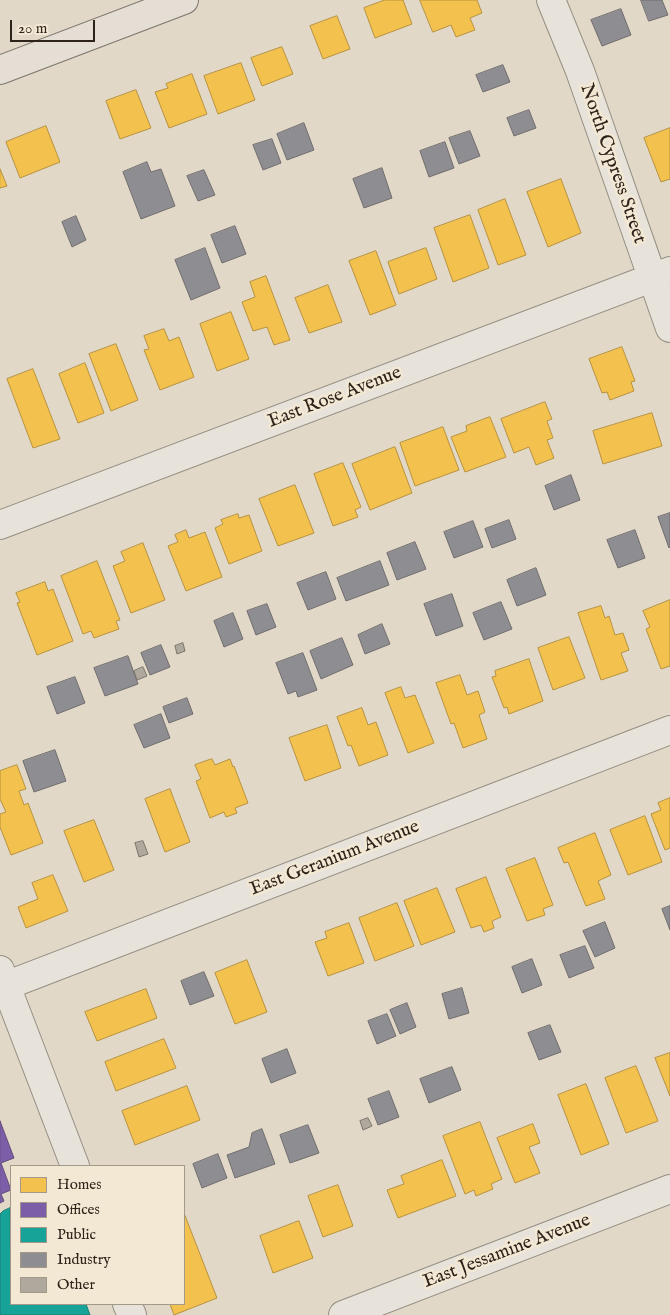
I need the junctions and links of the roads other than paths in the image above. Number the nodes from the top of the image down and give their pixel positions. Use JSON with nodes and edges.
{"nodes":[{"id":1,"x":184,"y":0,"type":"edge"},
{"id":2,"x":551,"y":0,"type":"edge"},
{"id":3,"x":0,"y":70,"type":"edge"},
{"id":4,"x":661,"y":274,"type":"edge"},
{"id":5,"x":670,"y":328,"type":"edge"},
{"id":6,"x":0,"y":525,"type":"edge"},
{"id":7,"x":670,"y":730,"type":"edge"},
{"id":8,"x":2,"y":981,"type":"edge"},
{"id":9,"x":75,"y":1165,"type":"edge"},
{"id":10,"x":670,"y":1189,"type":"edge"},
{"id":11,"x":343,"y":1315,"type":"edge"}],
"edges":[{"from":1,"to":3,"type":"main road"},
{"from":2,"to":4,"type":"street","name":"North Cypress Street"},
{"from":4,"to":5,"type":"street","name":"North Cypress Street"},
{"from":4,"to":6,"type":"street","name":"East Rose Avenue"},
{"from":7,"to":8,"type":"street","name":"East Geranium Avenue"},
{"from":8,"to":9,"type":"street"},
{"from":10,"to":11,"type":"street","name":"East Jessamine Avenue"}]}
